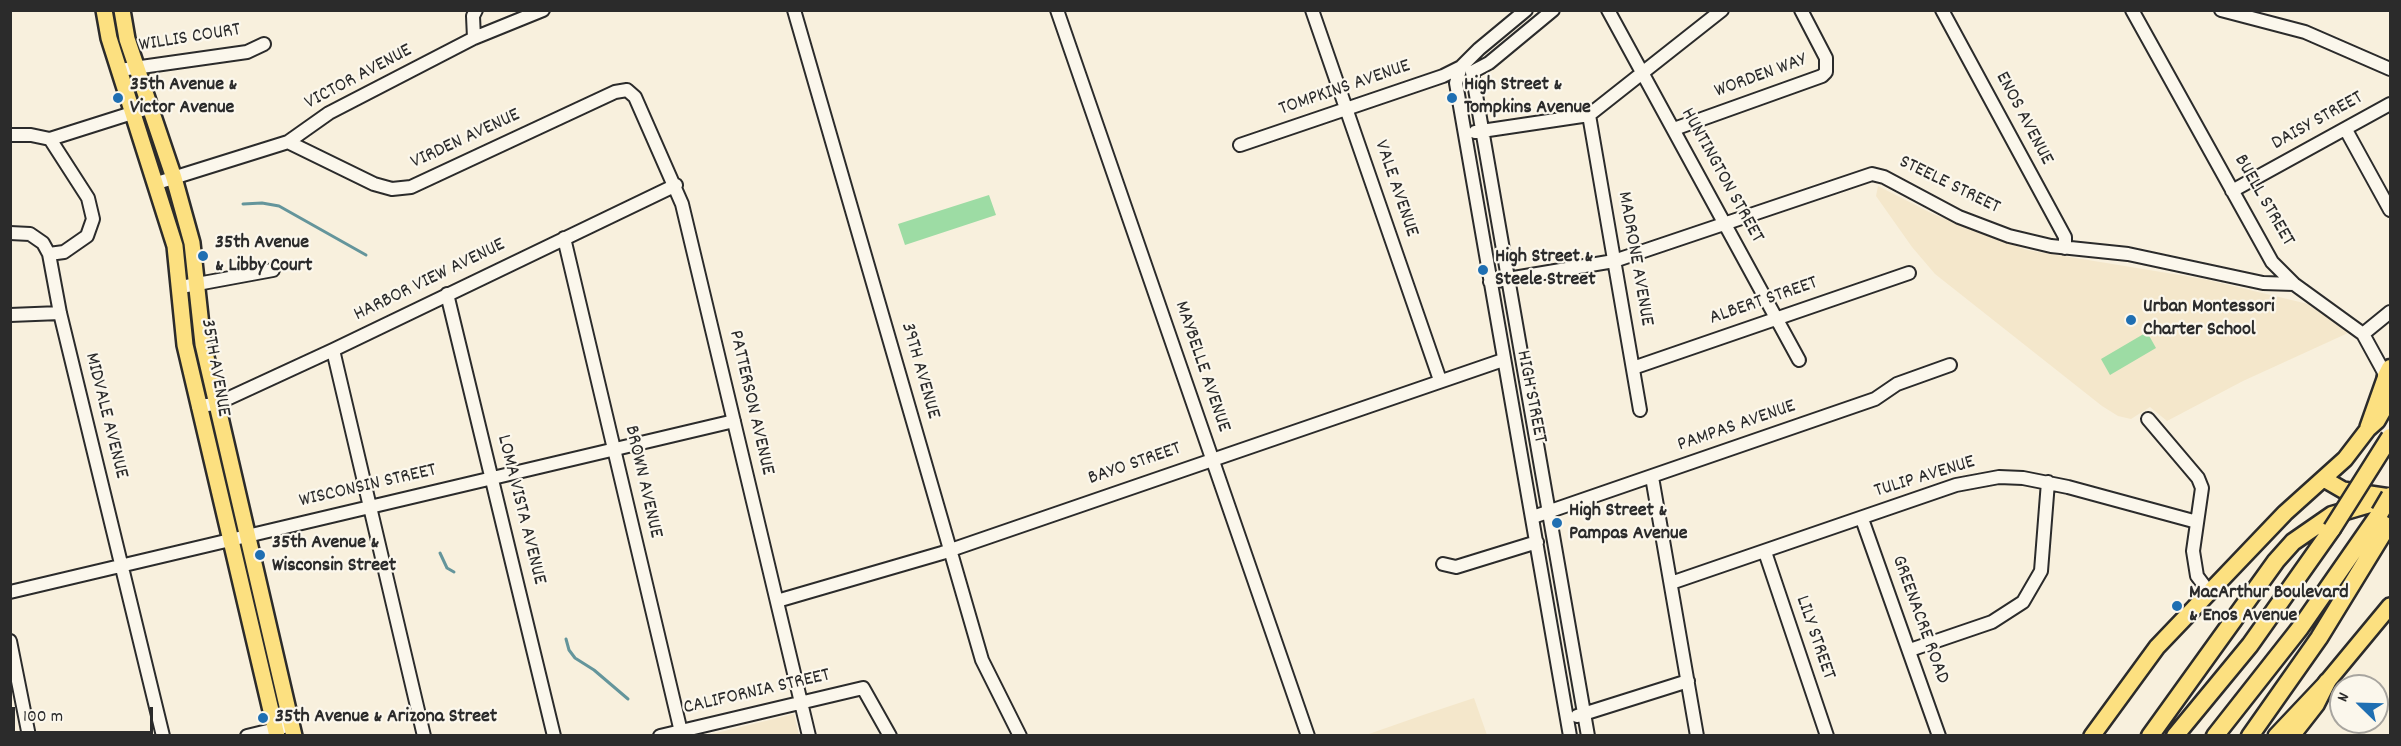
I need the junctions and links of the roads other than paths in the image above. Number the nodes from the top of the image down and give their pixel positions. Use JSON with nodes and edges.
{"nodes":[{"id":1,"x":104,"y":10,"type":"edge"},
{"id":2,"x":122,"y":10,"type":"edge"},
{"id":3,"x":476,"y":10,"type":"edge"},
{"id":4,"x":543,"y":10,"type":"edge"},
{"id":5,"x":794,"y":10,"type":"edge"},
{"id":6,"x":1057,"y":10,"type":"edge"},
{"id":7,"x":1312,"y":10,"type":"edge"},
{"id":8,"x":1526,"y":10,"type":"edge"},
{"id":9,"x":1553,"y":10,"type":"edge"},
{"id":10,"x":1608,"y":10,"type":"edge"},
{"id":11,"x":1722,"y":10,"type":"edge"},
{"id":12,"x":1801,"y":10,"type":"edge"},
{"id":13,"x":1942,"y":10,"type":"edge"},
{"id":14,"x":2132,"y":10,"type":"edge"},
{"id":15,"x":2221,"y":10,"type":"edge"},
{"id":16,"x":474,"y":38,"type":"junction"},
{"id":17,"x":264,"y":44,"type":"dead end"},
{"id":18,"x":137,"y":66,"type":"junction"},
{"id":19,"x":1467,"y":69,"type":"junction"},
{"id":20,"x":2391,"y":69,"type":"edge"},
{"id":21,"x":120,"y":70,"type":"junction"},
{"id":22,"x":1642,"y":75,"type":"junction"},
{"id":23,"x":627,"y":90,"type":"joint"},
{"id":24,"x":2391,"y":104,"type":"edge"},
{"id":25,"x":151,"y":107,"type":"junction"},
{"id":26,"x":1346,"y":109,"type":"junction"},
{"id":27,"x":134,"y":112,"type":"junction"},
{"id":28,"x":1589,"y":115,"type":"junction"},
{"id":29,"x":1674,"y":129,"type":"junction"},
{"id":30,"x":1482,"y":130,"type":"junction"},
{"id":31,"x":2346,"y":130,"type":"junction"},
{"id":32,"x":1465,"y":133,"type":"junction"},
{"id":33,"x":10,"y":135,"type":"edge"},
{"id":34,"x":50,"y":139,"type":"junction"},
{"id":35,"x":288,"y":142,"type":"junction"},
{"id":36,"x":1240,"y":145,"type":"dead end"},
{"id":37,"x":174,"y":178,"type":"junction"},
{"id":38,"x":157,"y":183,"type":"junction"},
{"id":39,"x":676,"y":185,"type":"junction"},
{"id":40,"x":2232,"y":191,"type":"junction"},
{"id":41,"x":2391,"y":210,"type":"edge"},
{"id":42,"x":1726,"y":224,"type":"junction"},
{"id":43,"x":10,"y":233,"type":"edge"},
{"id":44,"x":564,"y":238,"type":"junction"},
{"id":45,"x":2065,"y":248,"type":"junction"},
{"id":46,"x":49,"y":254,"type":"junction"},
{"id":47,"x":1614,"y":261,"type":"junction"},
{"id":48,"x":273,"y":270,"type":"dead end"},
{"id":49,"x":1909,"y":273,"type":"dead end"},
{"id":50,"x":1509,"y":279,"type":"junction"},
{"id":51,"x":1490,"y":282,"type":"junction"},
{"id":52,"x":2294,"y":284,"type":"junction"},
{"id":53,"x":198,"y":286,"type":"junction"},
{"id":54,"x":181,"y":287,"type":"junction"},
{"id":55,"x":447,"y":294,"type":"junction"},
{"id":56,"x":2391,"y":312,"type":"edge"},
{"id":57,"x":60,"y":313,"type":"junction"},
{"id":58,"x":10,"y":315,"type":"edge"},
{"id":59,"x":1778,"y":317,"type":"junction"},
{"id":60,"x":2363,"y":334,"type":"junction"},
{"id":61,"x":333,"y":350,"type":"junction"},
{"id":62,"x":1503,"y":360,"type":"junction"},
{"id":63,"x":1799,"y":360,"type":"dead end"},
{"id":64,"x":1950,"y":365,"type":"dead end"},
{"id":65,"x":1633,"y":368,"type":"junction"},
{"id":66,"x":2389,"y":376,"type":"edge"},
{"id":67,"x":1440,"y":380,"type":"junction"},
{"id":68,"x":2391,"y":398,"type":"edge"},
{"id":69,"x":216,"y":404,"type":"junction"},
{"id":70,"x":198,"y":406,"type":"junction"},
{"id":71,"x":1640,"y":410,"type":"dead end"},
{"id":72,"x":2148,"y":419,"type":"dead end"},
{"id":73,"x":734,"y":421,"type":"junction"},
{"id":74,"x":2368,"y":429,"type":"junction"},
{"id":75,"x":2391,"y":437,"type":"edge"},
{"id":76,"x":614,"y":449,"type":"junction"},
{"id":77,"x":1212,"y":459,"type":"junction"},
{"id":78,"x":1652,"y":477,"type":"junction"},
{"id":79,"x":492,"y":478,"type":"junction"},
{"id":80,"x":2324,"y":479,"type":"junction"},
{"id":81,"x":2048,"y":482,"type":"junction"},
{"id":82,"x":2391,"y":497,"type":"edge"},
{"id":83,"x":371,"y":507,"type":"junction"},
{"id":84,"x":1550,"y":512,"type":"junction"},
{"id":85,"x":1533,"y":517,"type":"junction"},
{"id":86,"x":2385,"y":518,"type":"edge"},
{"id":87,"x":1862,"y":519,"type":"junction"},
{"id":88,"x":2197,"y":522,"type":"junction"},
{"id":89,"x":247,"y":536,"type":"junction"},
{"id":90,"x":231,"y":540,"type":"junction"},
{"id":91,"x":1537,"y":542,"type":"junction"},
{"id":92,"x":950,"y":549,"type":"junction"},
{"id":93,"x":1765,"y":552,"type":"junction"},
{"id":94,"x":1443,"y":564,"type":"dead end"},
{"id":95,"x":122,"y":567,"type":"junction"},
{"id":96,"x":1671,"y":584,"type":"junction"},
{"id":97,"x":10,"y":592,"type":"edge"},
{"id":98,"x":2209,"y":592,"type":"junction"},
{"id":99,"x":777,"y":601,"type":"junction"},
{"id":100,"x":2391,"y":606,"type":"edge"},
{"id":101,"x":10,"y":640,"type":"edge"},
{"id":102,"x":1910,"y":650,"type":"junction"},
{"id":103,"x":1688,"y":681,"type":"junction"},
{"id":104,"x":2327,"y":682,"type":"junction"},
{"id":105,"x":801,"y":703,"type":"junction"},
{"id":106,"x":1584,"y":714,"type":"junction"},
{"id":107,"x":1567,"y":718,"type":"junction"},
{"id":108,"x":293,"y":730,"type":"edge"},
{"id":109,"x":276,"y":732,"type":"edge"},
{"id":110,"x":681,"y":733,"type":"edge"},
{"id":111,"x":29,"y":735,"type":"edge"},
{"id":112,"x":163,"y":735,"type":"edge"},
{"id":113,"x":247,"y":735,"type":"edge"},
{"id":114,"x":424,"y":735,"type":"edge"},
{"id":115,"x":554,"y":735,"type":"edge"},
{"id":116,"x":660,"y":735,"type":"edge"},
{"id":117,"x":809,"y":735,"type":"edge"},
{"id":118,"x":890,"y":735,"type":"edge"},
{"id":119,"x":1020,"y":735,"type":"edge"},
{"id":120,"x":1308,"y":735,"type":"edge"},
{"id":121,"x":1570,"y":735,"type":"edge"},
{"id":122,"x":1588,"y":735,"type":"edge"},
{"id":123,"x":1697,"y":735,"type":"edge"},
{"id":124,"x":1827,"y":735,"type":"edge"},
{"id":125,"x":1939,"y":735,"type":"edge"},
{"id":126,"x":2092,"y":735,"type":"edge"},
{"id":127,"x":2150,"y":735,"type":"edge"},
{"id":128,"x":2175,"y":735,"type":"edge"},
{"id":129,"x":2215,"y":735,"type":"edge"},
{"id":130,"x":2250,"y":735,"type":"edge"},
{"id":131,"x":2276,"y":735,"type":"edge"},
{"id":132,"x":2291,"y":735,"type":"edge"}],
"edges":[{"from":1,"to":21,"type":"main road","name":"35TH AVENUE"},
{"from":2,"to":18,"type":"main road","name":"35TH AVENUE"},
{"from":3,"to":16,"type":"street"},
{"from":4,"to":16,"type":"street","name":"VICTOR AVENUE"},
{"from":5,"to":92,"type":"street","name":"39TH AVENUE"},
{"from":6,"to":77,"type":"street","name":"MAYBELLE AVENUE"},
{"from":7,"to":26,"type":"street","name":"VALE AVENUE"},
{"from":8,"to":19,"type":"street","name":"TOMPKINS AVENUE"},
{"from":9,"to":19,"type":"street","name":"TOMPKINS AVENUE"},
{"from":10,"to":22,"type":"street","name":"HUNTINGTON STREET"},
{"from":11,"to":22,"type":"street"},
{"from":12,"to":29,"type":"street","name":"WORDEN WAY"},
{"from":13,"to":45,"type":"street","name":"ENOS AVENUE"},
{"from":14,"to":40,"type":"street","name":"BUELL STREET"},
{"from":15,"to":20,"type":"street"},
{"from":16,"to":35,"type":"street","name":"VICTOR AVENUE"},
{"from":17,"to":18,"type":"street","name":"WILLIS COURT"},
{"from":18,"to":21,"type":"street","name":"WILLIS COURT"},
{"from":18,"to":25,"type":"main road","name":"35TH AVENUE"},
{"from":19,"to":26,"type":"street","name":"TOMPKINS AVENUE"},
{"from":19,"to":30,"type":"street","name":"HIGH STREET"},
{"from":19,"to":32,"type":"street","name":"HIGH STREET"},
{"from":21,"to":27,"type":"main road","name":"35TH AVENUE"},
{"from":22,"to":28,"type":"street"},
{"from":22,"to":29,"type":"street","name":"HUNTINGTON STREET"},
{"from":23,"to":35,"type":"street","name":"VIRDEN AVENUE"},
{"from":23,"to":39,"type":"street","name":"PATTERSON AVENUE"},
{"from":24,"to":31,"type":"street","name":"DAISY STREET"},
{"from":25,"to":27,"type":"street"},
{"from":25,"to":37,"type":"main road","name":"35TH AVENUE"},
{"from":26,"to":36,"type":"street","name":"TOMPKINS AVENUE"},
{"from":26,"to":67,"type":"street","name":"VALE AVENUE"},
{"from":27,"to":34,"type":"street"},
{"from":27,"to":38,"type":"main road","name":"35TH AVENUE"},
{"from":28,"to":30,"type":"street"},
{"from":28,"to":47,"type":"street","name":"MADRONE AVENUE"},
{"from":29,"to":42,"type":"street","name":"HUNTINGTON STREET"},
{"from":30,"to":32,"type":"street"},
{"from":30,"to":50,"type":"street","name":"HIGH STREET"},
{"from":31,"to":40,"type":"street","name":"DAISY STREET"},
{"from":31,"to":41,"type":"street"},
{"from":32,"to":51,"type":"street","name":"HIGH STREET"},
{"from":33,"to":34,"type":"street"},
{"from":34,"to":46,"type":"street"},
{"from":35,"to":37,"type":"street","name":"VICTOR AVENUE"},
{"from":37,"to":38,"type":"street","name":"VICTOR AVENUE"},
{"from":37,"to":53,"type":"main road","name":"35TH AVENUE"},
{"from":38,"to":54,"type":"main road","name":"35TH AVENUE"},
{"from":39,"to":44,"type":"street","name":"HARBOR VIEW AVENUE"},
{"from":39,"to":73,"type":"street","name":"PATTERSON AVENUE"},
{"from":40,"to":52,"type":"street","name":"BUELL STREET"},
{"from":42,"to":45,"type":"street","name":"STEELE STREET"},
{"from":42,"to":47,"type":"street","name":"STEELE STREET"},
{"from":42,"to":59,"type":"street","name":"HUNTINGTON STREET"},
{"from":43,"to":46,"type":"street"},
{"from":44,"to":55,"type":"street","name":"HARBOR VIEW AVENUE"},
{"from":44,"to":76,"type":"street","name":"BROWN AVENUE"},
{"from":45,"to":52,"type":"street","name":"STEELE STREET"},
{"from":46,"to":57,"type":"street","name":"MIDVALE AVENUE"},
{"from":47,"to":50,"type":"street","name":"STEELE STREET"},
{"from":47,"to":65,"type":"street","name":"MADRONE AVENUE"},
{"from":48,"to":53,"type":"street"},
{"from":49,"to":59,"type":"street","name":"ALBERT STREET"},
{"from":50,"to":51,"type":"street","name":"STEELE STREET"},
{"from":50,"to":84,"type":"street","name":"HIGH STREET"},
{"from":51,"to":62,"type":"street","name":"HIGH STREET"},
{"from":52,"to":60,"type":"street","name":"BUELL STREET"},
{"from":53,"to":54,"type":"street"},
{"from":53,"to":69,"type":"main road","name":"35TH AVENUE"},
{"from":54,"to":70,"type":"main road","name":"35TH AVENUE"},
{"from":55,"to":61,"type":"street","name":"HARBOR VIEW AVENUE"},
{"from":55,"to":79,"type":"street","name":"LOMA VISTA AVENUE"},
{"from":56,"to":60,"type":"street"},
{"from":57,"to":58,"type":"street"},
{"from":57,"to":95,"type":"street","name":"MIDVALE AVENUE"},
{"from":59,"to":63,"type":"street","name":"HUNTINGTON STREET"},
{"from":59,"to":65,"type":"street","name":"ALBERT STREET"},
{"from":60,"to":66,"type":"street","name":"BUELL STREET"},
{"from":61,"to":69,"type":"street","name":"HARBOR VIEW AVENUE"},
{"from":61,"to":83,"type":"street"},
{"from":62,"to":67,"type":"street","name":"BAYO STREET"},
{"from":62,"to":85,"type":"street","name":"HIGH STREET"},
{"from":64,"to":78,"type":"street","name":"PAMPAS AVENUE"},
{"from":65,"to":71,"type":"street","name":"MADRONE AVENUE"},
{"from":66,"to":74,"type":"main road"},
{"from":67,"to":77,"type":"street","name":"BAYO STREET"},
{"from":68,"to":74,"type":"main road"},
{"from":69,"to":70,"type":"street","name":"HARBOR VIEW AVENUE"},
{"from":69,"to":89,"type":"main road","name":"35TH AVENUE"},
{"from":70,"to":90,"type":"main road","name":"35TH AVENUE"},
{"from":72,"to":88,"type":"street"},
{"from":73,"to":76,"type":"street","name":"WISCONSIN STREET"},
{"from":73,"to":99,"type":"street","name":"PATTERSON AVENUE"},
{"from":74,"to":80,"type":"main road"},
{"from":75,"to":128,"type":"highway","bridge":true},
{"from":76,"to":79,"type":"street","name":"WISCONSIN STREET"},
{"from":76,"to":110,"type":"street","name":"BROWN AVENUE"},
{"from":77,"to":92,"type":"street","name":"BAYO STREET"},
{"from":77,"to":120,"type":"street","name":"MAYBELLE AVENUE"},
{"from":78,"to":84,"type":"street","name":"PAMPAS AVENUE"},
{"from":78,"to":96,"type":"street"},
{"from":79,"to":83,"type":"street","name":"WISCONSIN STREET"},
{"from":79,"to":115,"type":"street","name":"LOMA VISTA AVENUE"},
{"from":80,"to":82,"type":"main road"},
{"from":80,"to":98,"type":"main road"},
{"from":81,"to":87,"type":"street","name":"TULIP AVENUE"},
{"from":81,"to":88,"type":"street","name":"TULIP AVENUE"},
{"from":81,"to":102,"type":"street"},
{"from":82,"to":86,"type":"highway","bridge":true},
{"from":82,"to":127,"type":"highway"},
{"from":83,"to":89,"type":"street","name":"WISCONSIN STREET"},
{"from":83,"to":114,"type":"street"},
{"from":84,"to":85,"type":"street","name":"PAMPAS AVENUE"},
{"from":84,"to":106,"type":"street","name":"HIGH STREET"},
{"from":85,"to":91,"type":"street","name":"HIGH STREET"},
{"from":86,"to":129,"type":"highway"},
{"from":86,"to":130,"type":"highway"},
{"from":87,"to":93,"type":"street","name":"TULIP AVENUE"},
{"from":87,"to":102,"type":"street","name":"GREENACRE ROAD"},
{"from":88,"to":98,"type":"street"},
{"from":89,"to":90,"type":"street","name":"WISCONSIN STREET"},
{"from":89,"to":108,"type":"main road","name":"35TH AVENUE"},
{"from":90,"to":95,"type":"street","name":"WISCONSIN STREET"},
{"from":90,"to":109,"type":"main road","name":"35TH AVENUE"},
{"from":91,"to":94,"type":"street"},
{"from":91,"to":107,"type":"street","name":"HIGH STREET"},
{"from":92,"to":99,"type":"street","name":"BAYO STREET"},
{"from":92,"to":119,"type":"street","name":"39TH AVENUE"},
{"from":93,"to":96,"type":"street","name":"TULIP AVENUE"},
{"from":93,"to":124,"type":"street","name":"LILY STREET"},
{"from":95,"to":97,"type":"street","name":"WISCONSIN STREET"},
{"from":95,"to":112,"type":"street","name":"MIDVALE AVENUE"},
{"from":96,"to":103,"type":"street"},
{"from":98,"to":126,"type":"main road"},
{"from":99,"to":105,"type":"street","name":"PATTERSON AVENUE"},
{"from":100,"to":104,"type":"main road"},
{"from":101,"to":111,"type":"street"},
{"from":102,"to":125,"type":"street","name":"GREENACRE ROAD"},
{"from":103,"to":106,"type":"street"},
{"from":103,"to":123,"type":"street"},
{"from":104,"to":131,"type":"main road"},
{"from":104,"to":132,"type":"highway"},
{"from":105,"to":110,"type":"street","name":"CALIFORNIA STREET"},
{"from":105,"to":117,"type":"street","name":"PATTERSON AVENUE"},
{"from":105,"to":118,"type":"street","name":"CALIFORNIA STREET"},
{"from":106,"to":107,"type":"street"},
{"from":106,"to":122,"type":"street","name":"HIGH STREET"},
{"from":107,"to":121,"type":"street","name":"HIGH STREET"},
{"from":108,"to":109,"type":"street"},
{"from":109,"to":113,"type":"street"},
{"from":110,"to":116,"type":"street","name":"CALIFORNIA STREET"}]}
